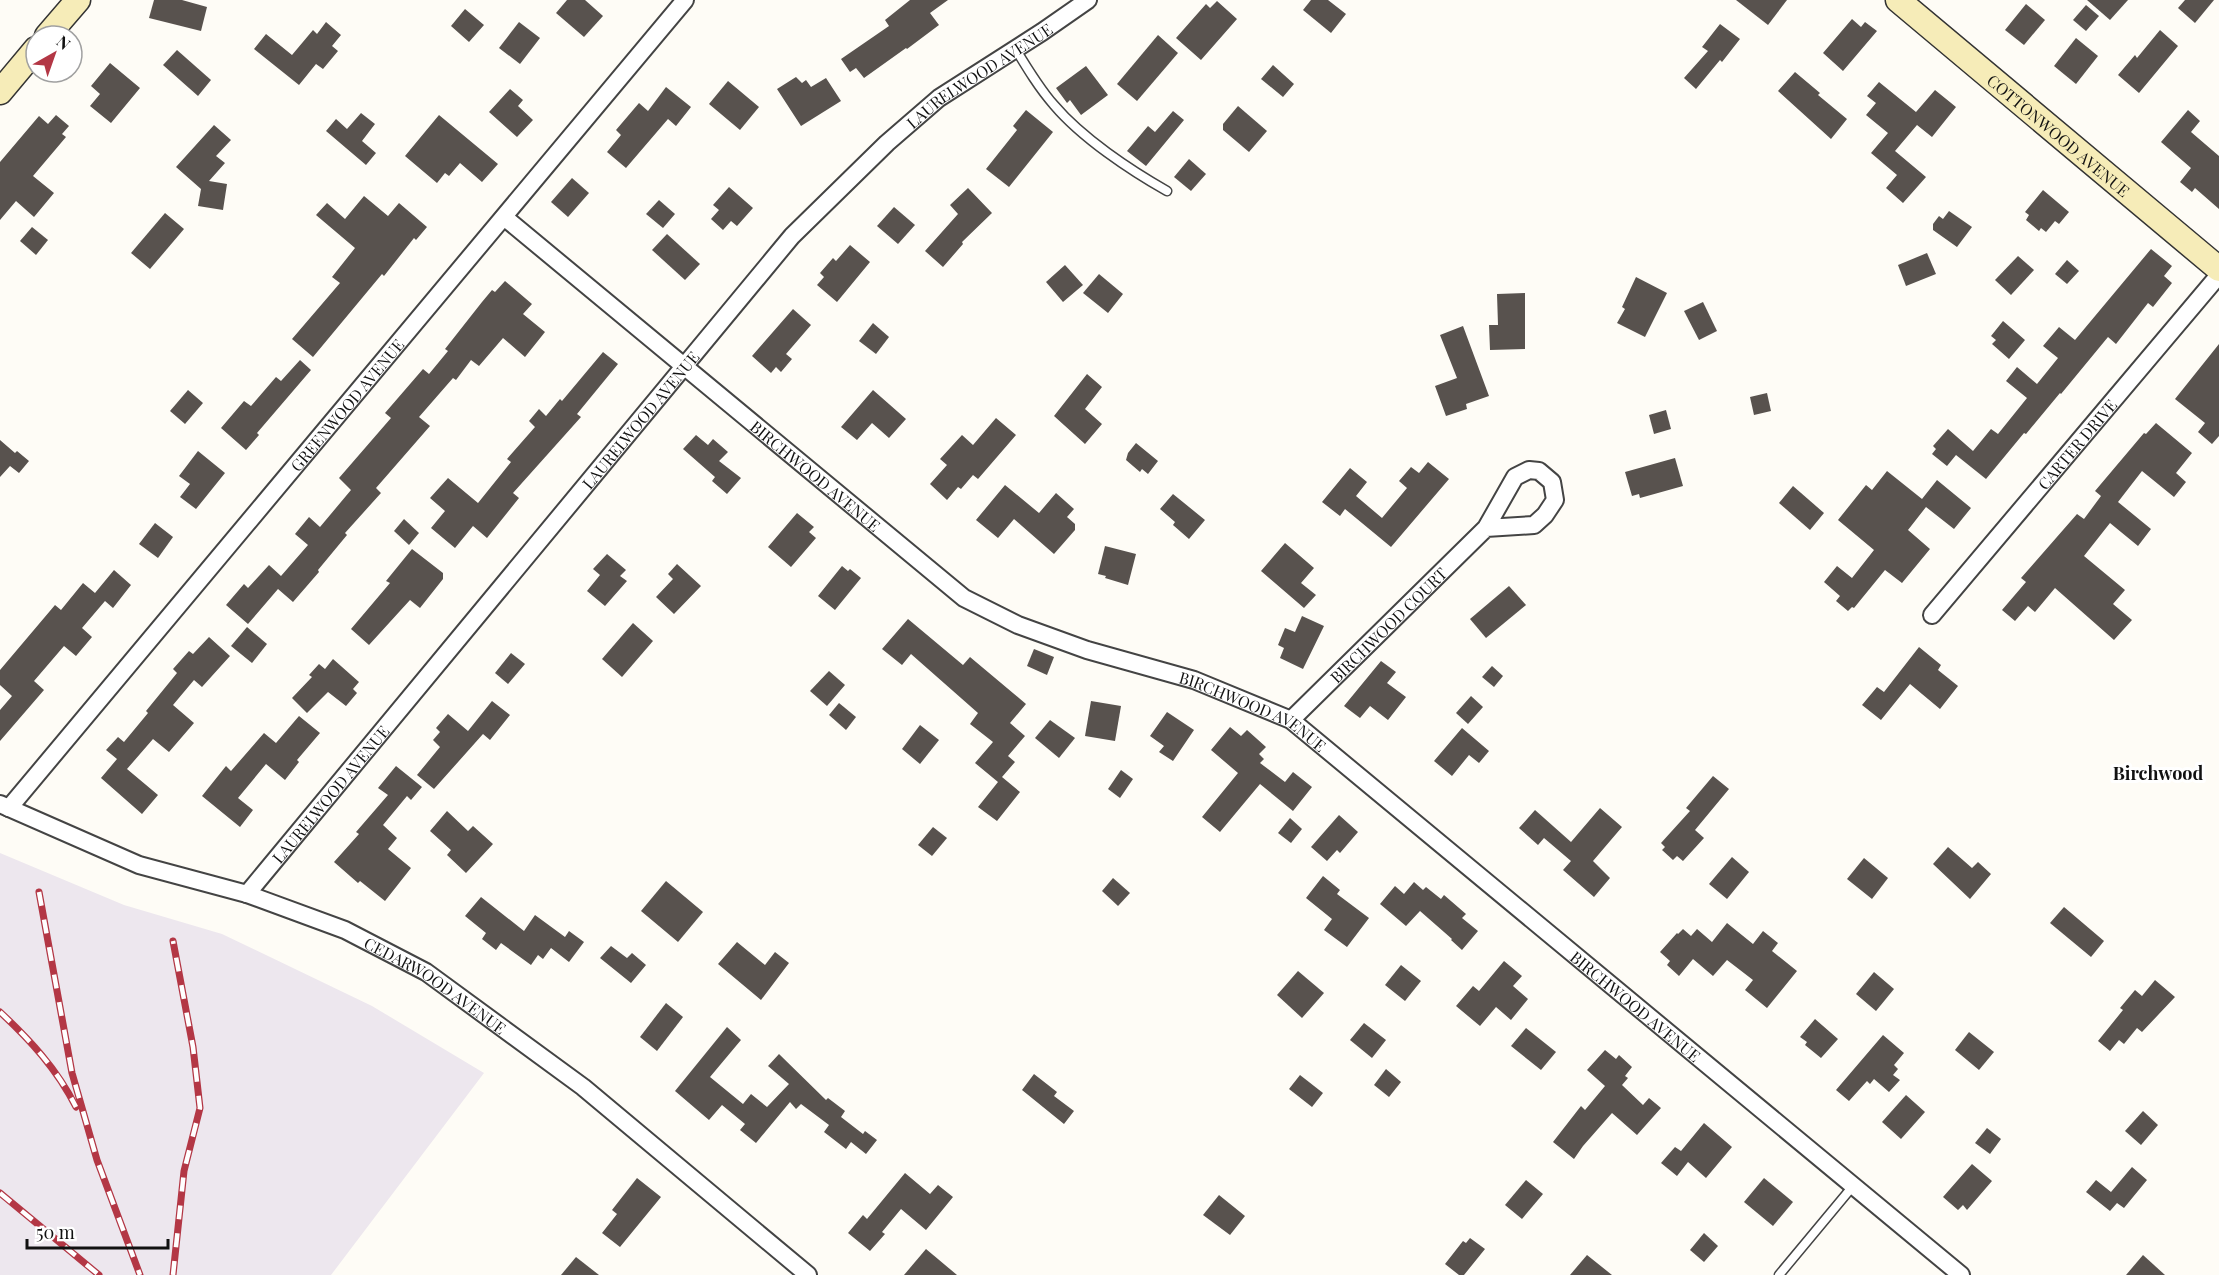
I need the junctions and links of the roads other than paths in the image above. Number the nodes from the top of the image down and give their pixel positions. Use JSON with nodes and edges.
{"nodes":[{"id":1,"x":78,"y":0,"type":"edge"},
{"id":2,"x":685,"y":0,"type":"edge"},
{"id":3,"x":1088,"y":0,"type":"edge"},
{"id":4,"x":1898,"y":0,"type":"edge"},
{"id":5,"x":57,"y":24,"type":"edge"},
{"id":6,"x":1016,"y":48,"type":"junction"},
{"id":7,"x":24,"y":63,"type":"edge"},
{"id":8,"x":0,"y":92,"type":"edge"},
{"id":9,"x":1167,"y":191,"type":"dead end"},
{"id":10,"x":504,"y":217,"type":"junction"},
{"id":11,"x":2219,"y":269,"type":"edge"},
{"id":12,"x":2219,"y":274,"type":"edge"},
{"id":13,"x":685,"y":365,"type":"junction"},
{"id":14,"x":1486,"y":528,"type":"dead end"},
{"id":15,"x":1932,"y":615,"type":"dead end"},
{"id":16,"x":1291,"y":720,"type":"junction"},
{"id":17,"x":5,"y":806,"type":"edge"},
{"id":18,"x":247,"y":894,"type":"junction"},
{"id":19,"x":1853,"y":1186,"type":"junction"},
{"id":20,"x":803,"y":1273,"type":"edge"},
{"id":21,"x":1779,"y":1275,"type":"edge"},
{"id":22,"x":1961,"y":1275,"type":"edge"}],
"edges":[{"from":1,"to":5,"type":"street"},
{"from":2,"to":10,"type":"street","name":"GREENWOOD AVENUE"},
{"from":3,"to":6,"type":"street","name":"LAURELWOOD AVENUE"},
{"from":4,"to":11,"type":"street","name":"COTTONWOOD AVENUE"},
{"from":6,"to":9,"type":"lane"},
{"from":6,"to":13,"type":"street","name":"LAURELWOOD AVENUE"},
{"from":7,"to":8,"type":"street"},
{"from":10,"to":13,"type":"street","name":"BIRCHWOOD AVENUE"},
{"from":10,"to":17,"type":"street","name":"GREENWOOD AVENUE"},
{"from":12,"to":15,"type":"street","name":"CARTER DRIVE"},
{"from":13,"to":16,"type":"street","name":"BIRCHWOOD AVENUE"},
{"from":13,"to":18,"type":"street","name":"LAURELWOOD AVENUE"},
{"from":14,"to":16,"type":"street","name":"BIRCHWOOD COURT"},
{"from":16,"to":19,"type":"street","name":"BIRCHWOOD AVENUE"},
{"from":17,"to":18,"type":"street","name":"CEDARWOOD AVENUE"},
{"from":18,"to":20,"type":"street","name":"CEDARWOOD AVENUE"},
{"from":19,"to":21,"type":"lane"},
{"from":19,"to":22,"type":"street","name":"BIRCHWOOD AVENUE"}]}
